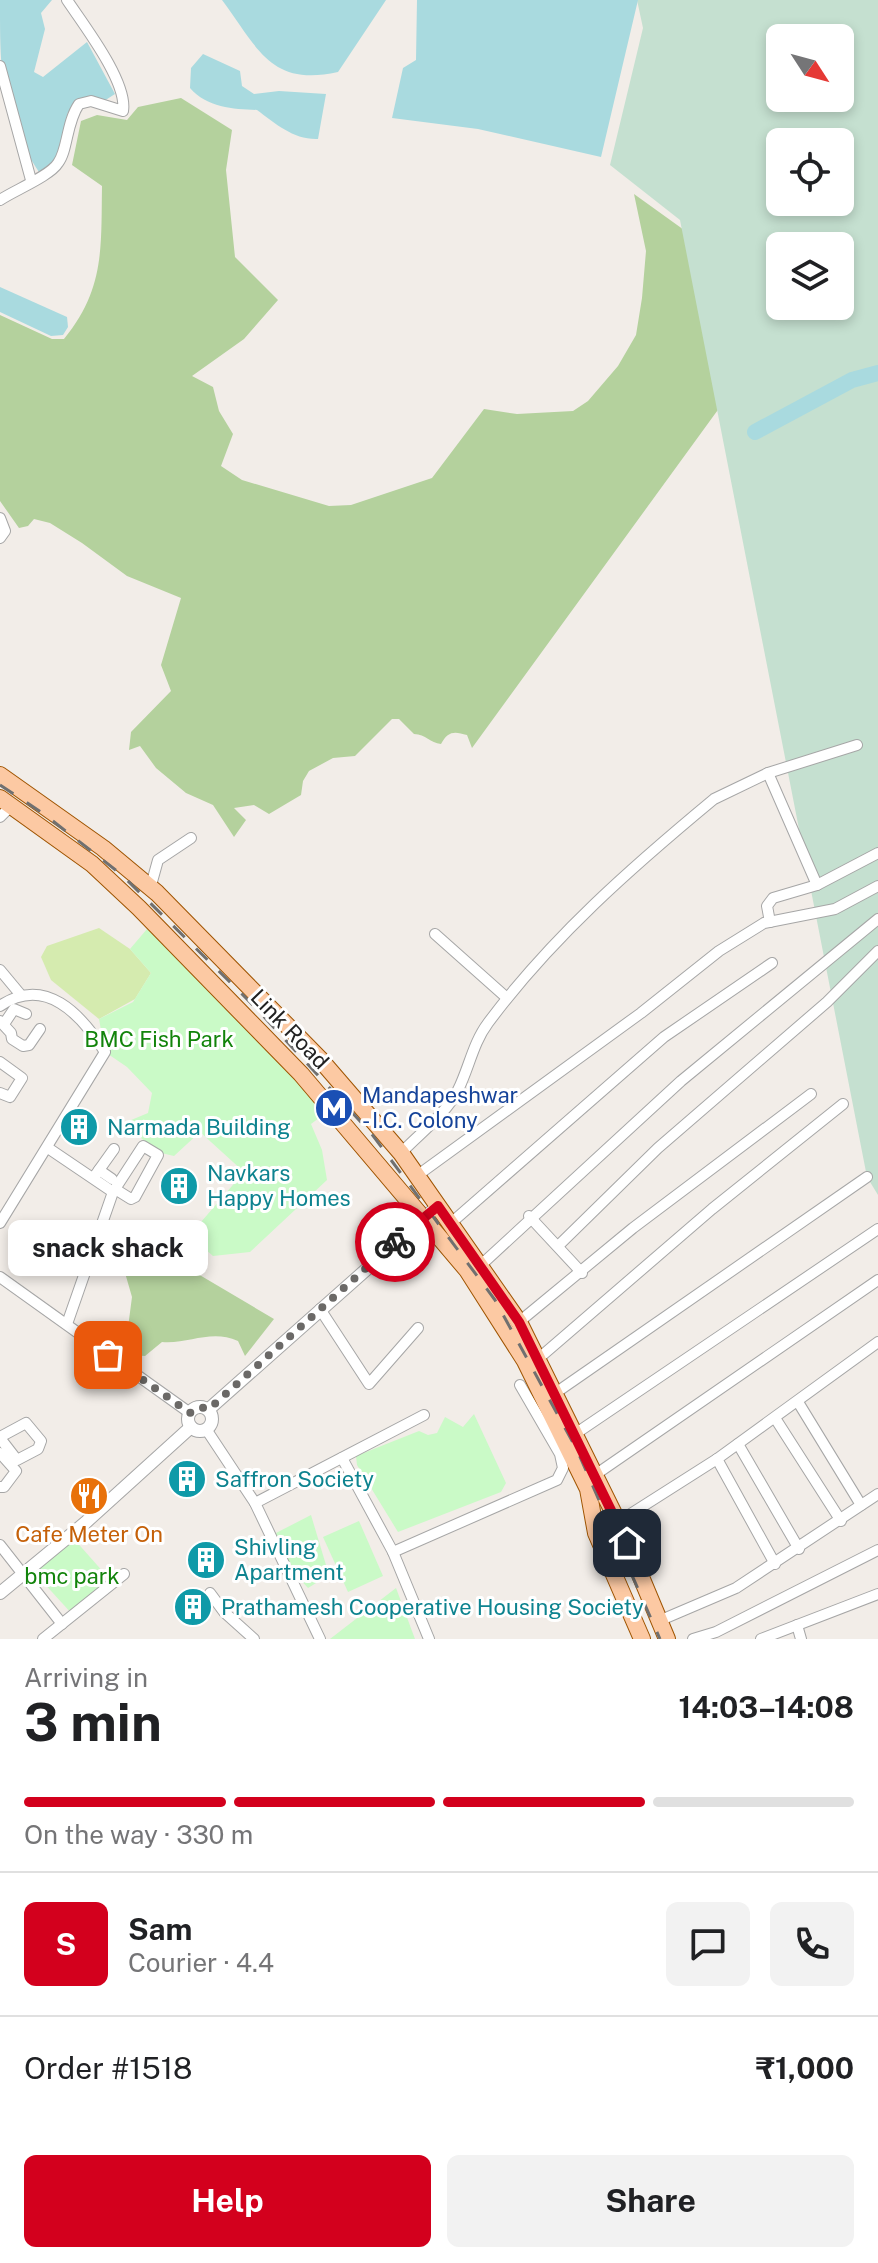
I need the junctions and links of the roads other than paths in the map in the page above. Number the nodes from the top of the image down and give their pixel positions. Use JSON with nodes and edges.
{"nodes":[{"id":1,"x":67,"y":0,"type":"edge"},
{"id":2,"x":0,"y":66,"type":"edge"},
{"id":3,"x":31,"y":180,"type":"junction"},
{"id":4,"x":0,"y":200,"type":"edge"},
{"id":5,"x":0,"y":518,"type":"edge"},
{"id":6,"x":0,"y":538,"type":"edge"},
{"id":7,"x":857,"y":745,"type":"dead end"},
{"id":8,"x":768,"y":773,"type":"junction"},
{"id":9,"x":0,"y":775,"type":"edge"},
{"id":10,"x":4,"y":807,"type":"edge"},
{"id":11,"x":191,"y":838,"type":"dead end"},
{"id":12,"x":878,"y":853,"type":"edge"},
{"id":13,"x":817,"y":885,"type":"junction"},
{"id":14,"x":878,"y":886,"type":"edge"},
{"id":15,"x":150,"y":889,"type":"junction"},
{"id":16,"x":878,"y":919,"type":"edge"},
{"id":17,"x":770,"y":922,"type":"junction"},
{"id":18,"x":435,"y":934,"type":"dead end"},
{"id":19,"x":878,"y":951,"type":"edge"},
{"id":20,"x":772,"y":963,"type":"dead end"},
{"id":21,"x":0,"y":970,"type":"edge"},
{"id":22,"x":20,"y":994,"type":"junction"},
{"id":23,"x":507,"y":998,"type":"junction"},
{"id":24,"x":0,"y":1006,"type":"edge"},
{"id":25,"x":26,"y":1014,"type":"dead end"},
{"id":26,"x":2,"y":1022,"type":"edge"},
{"id":27,"x":40,"y":1029,"type":"dead end"},
{"id":28,"x":0,"y":1062,"type":"edge"},
{"id":29,"x":0,"y":1093,"type":"edge"},
{"id":30,"x":811,"y":1094,"type":"dead end"},
{"id":31,"x":843,"y":1104,"type":"dead end"},
{"id":32,"x":48,"y":1148,"type":"junction"},
{"id":33,"x":114,"y":1149,"type":"dead end"},
{"id":34,"x":401,"y":1153,"type":"junction"},
{"id":35,"x":96,"y":1174,"type":"junction"},
{"id":36,"x":418,"y":1175,"type":"junction"},
{"id":37,"x":867,"y":1177,"type":"dead end"},
{"id":38,"x":113,"y":1191,"type":"junction"},
{"id":39,"x":438,"y":1206,"type":"junction"},
{"id":40,"x":529,"y":1216,"type":"junction"},
{"id":41,"x":422,"y":1218,"type":"junction"},
{"id":42,"x":0,"y":1223,"type":"edge"},
{"id":43,"x":451,"y":1223,"type":"junction"},
{"id":44,"x":878,"y":1229,"type":"edge"},
{"id":45,"x":365,"y":1242,"type":"dead end"},
{"id":46,"x":558,"y":1246,"type":"junction"},
{"id":47,"x":378,"y":1258,"type":"junction"},
{"id":48,"x":481,"y":1265,"type":"junction"},
{"id":49,"x":582,"y":1273,"type":"junction"},
{"id":50,"x":0,"y":1277,"type":"edge"},
{"id":51,"x":876,"y":1284,"type":"edge"},
{"id":52,"x":320,"y":1309,"type":"junction"},
{"id":53,"x":519,"y":1322,"type":"junction"},
{"id":54,"x":67,"y":1324,"type":"junction"},
{"id":55,"x":418,"y":1328,"type":"dead end"},
{"id":56,"x":878,"y":1342,"type":"edge"},
{"id":57,"x":538,"y":1359,"type":"junction"},
{"id":58,"x":520,"y":1385,"type":"dead end"},
{"id":59,"x":554,"y":1394,"type":"junction"},
{"id":60,"x":798,"y":1402,"type":"junction"},
{"id":61,"x":209,"y":1409,"type":"junction"},
{"id":62,"x":190,"y":1413,"type":"junction"},
{"id":63,"x":424,"y":1415,"type":"dead end"},
{"id":64,"x":775,"y":1418,"type":"junction"},
{"id":65,"x":191,"y":1427,"type":"junction"},
{"id":66,"x":206,"y":1429,"type":"junction"},
{"id":67,"x":575,"y":1434,"type":"junction"},
{"id":68,"x":738,"y":1444,"type":"junction"},
{"id":69,"x":0,"y":1453,"type":"edge"},
{"id":70,"x":342,"y":1458,"type":"junction"},
{"id":71,"x":717,"y":1459,"type":"junction"},
{"id":72,"x":595,"y":1475,"type":"junction"},
{"id":73,"x":0,"y":1487,"type":"edge"},
{"id":74,"x":878,"y":1494,"type":"edge"},
{"id":75,"x":255,"y":1503,"type":"junction"},
{"id":76,"x":861,"y":1505,"type":"junction"},
{"id":77,"x":841,"y":1521,"type":"junction"},
{"id":78,"x":618,"y":1522,"type":"junction"},
{"id":79,"x":0,"y":1545,"type":"edge"},
{"id":80,"x":799,"y":1549,"type":"junction"},
{"id":81,"x":878,"y":1550,"type":"edge"},
{"id":82,"x":393,"y":1552,"type":"junction"},
{"id":83,"x":775,"y":1564,"type":"junction"},
{"id":84,"x":124,"y":1574,"type":"dead end"},
{"id":85,"x":23,"y":1575,"type":"junction"},
{"id":86,"x":0,"y":1593,"type":"edge"},
{"id":87,"x":210,"y":1593,"type":"dead end"},
{"id":88,"x":878,"y":1594,"type":"edge"},
{"id":89,"x":661,"y":1620,"type":"junction"},
{"id":90,"x":62,"y":1624,"type":"junction"},
{"id":91,"x":797,"y":1625,"type":"junction"},
{"id":92,"x":43,"y":1639,"type":"edge"},
{"id":93,"x":254,"y":1639,"type":"edge"},
{"id":94,"x":320,"y":1639,"type":"edge"},
{"id":95,"x":429,"y":1639,"type":"edge"},
{"id":96,"x":642,"y":1639,"type":"edge"},
{"id":97,"x":667,"y":1639,"type":"edge"},
{"id":98,"x":693,"y":1639,"type":"edge"},
{"id":99,"x":761,"y":1639,"type":"edge"},
{"id":100,"x":801,"y":1639,"type":"edge"}],
"edges":[{"from":1,"to":3,"type":"street"},
{"from":2,"to":3,"type":"street"},
{"from":3,"to":4,"type":"street"},
{"from":5,"to":6,"type":"street"},
{"from":7,"to":8,"type":"street"},
{"from":8,"to":13,"type":"street"},
{"from":8,"to":23,"type":"street"},
{"from":9,"to":15,"type":"main road","name":"Link Road"},
{"from":10,"to":41,"type":"main road","name":"Link Road"},
{"from":11,"to":15,"type":"street"},
{"from":12,"to":13,"type":"street"},
{"from":13,"to":17,"type":"street"},
{"from":14,"to":17,"type":"street"},
{"from":15,"to":34,"type":"main road","name":"Link Road"},
{"from":16,"to":40,"type":"street"},
{"from":17,"to":36,"type":"street"},
{"from":18,"to":23,"type":"street"},
{"from":19,"to":46,"type":"street"},
{"from":20,"to":43,"type":"street"},
{"from":21,"to":22,"type":"street"},
{"from":22,"to":24,"type":"street"},
{"from":22,"to":32,"type":"street"},
{"from":23,"to":34,"type":"street"},
{"from":25,"to":26,"type":"street"},
{"from":26,"to":27,"type":"street"},
{"from":28,"to":29,"type":"street"},
{"from":30,"to":49,"type":"street"},
{"from":31,"to":57,"type":"street"},
{"from":32,"to":35,"type":"street"},
{"from":32,"to":42,"type":"street"},
{"from":33,"to":35,"type":"street"},
{"from":34,"to":36,"type":"main road","name":"Link Road"},
{"from":35,"to":38,"type":"street"},
{"from":36,"to":39,"type":"main road","name":"Link Road"},
{"from":37,"to":59,"type":"street"},
{"from":38,"to":38,"type":"street"},
{"from":38,"to":54,"type":"street"},
{"from":39,"to":41,"type":"street"},
{"from":39,"to":43,"type":"main road","name":"Link Road"},
{"from":40,"to":46,"type":"street"},
{"from":40,"to":48,"type":"street"},
{"from":41,"to":47,"type":"street"},
{"from":41,"to":96,"type":"main road","name":"Link Road"},
{"from":43,"to":48,"type":"main road","name":"Link Road"},
{"from":44,"to":67,"type":"street"},
{"from":45,"to":47,"type":"street"},
{"from":46,"to":49,"type":"street"},
{"from":47,"to":52,"type":"street"},
{"from":48,"to":53,"type":"main road","name":"Link Road"},
{"from":49,"to":53,"type":"street"},
{"from":50,"to":54,"type":"street"},
{"from":51,"to":72,"type":"street"},
{"from":52,"to":55,"type":"street"},
{"from":52,"to":61,"type":"street"},
{"from":53,"to":57,"type":"main road","name":"Link Road"},
{"from":54,"to":62,"type":"street"},
{"from":56,"to":60,"type":"street"},
{"from":57,"to":59,"type":"main road","name":"Link Road"},
{"from":58,"to":82,"type":"street"},
{"from":59,"to":67,"type":"main road","name":"Link Road"},
{"from":60,"to":64,"type":"street"},
{"from":60,"to":76,"type":"street"},
{"from":61,"to":62,"type":"street"},
{"from":61,"to":66,"type":"street"},
{"from":62,"to":65,"type":"street"},
{"from":63,"to":70,"type":"street"},
{"from":64,"to":68,"type":"street"},
{"from":64,"to":77,"type":"street"},
{"from":65,"to":66,"type":"street"},
{"from":65,"to":85,"type":"street"},
{"from":66,"to":75,"type":"street"},
{"from":67,"to":72,"type":"main road","name":"Link Road"},
{"from":68,"to":71,"type":"street"},
{"from":68,"to":80,"type":"street"},
{"from":69,"to":73,"type":"street"},
{"from":70,"to":75,"type":"street"},
{"from":70,"to":82,"type":"street"},
{"from":71,"to":78,"type":"street"},
{"from":71,"to":83,"type":"street"},
{"from":72,"to":78,"type":"main road","name":"Link Road"},
{"from":74,"to":76,"type":"street"},
{"from":75,"to":94,"type":"street"},
{"from":76,"to":77,"type":"street"},
{"from":77,"to":80,"type":"street"},
{"from":78,"to":89,"type":"main road","name":"Link Road"},
{"from":79,"to":85,"type":"street"},
{"from":80,"to":83,"type":"street"},
{"from":81,"to":98,"type":"street"},
{"from":82,"to":95,"type":"street"},
{"from":83,"to":89,"type":"street"},
{"from":84,"to":90,"type":"street"},
{"from":85,"to":86,"type":"street"},
{"from":85,"to":90,"type":"street"},
{"from":87,"to":93,"type":"street"},
{"from":88,"to":91,"type":"street"},
{"from":89,"to":97,"type":"main road","name":"Link Road"},
{"from":90,"to":92,"type":"street"},
{"from":91,"to":99,"type":"street"},
{"from":91,"to":100,"type":"street"}]}
